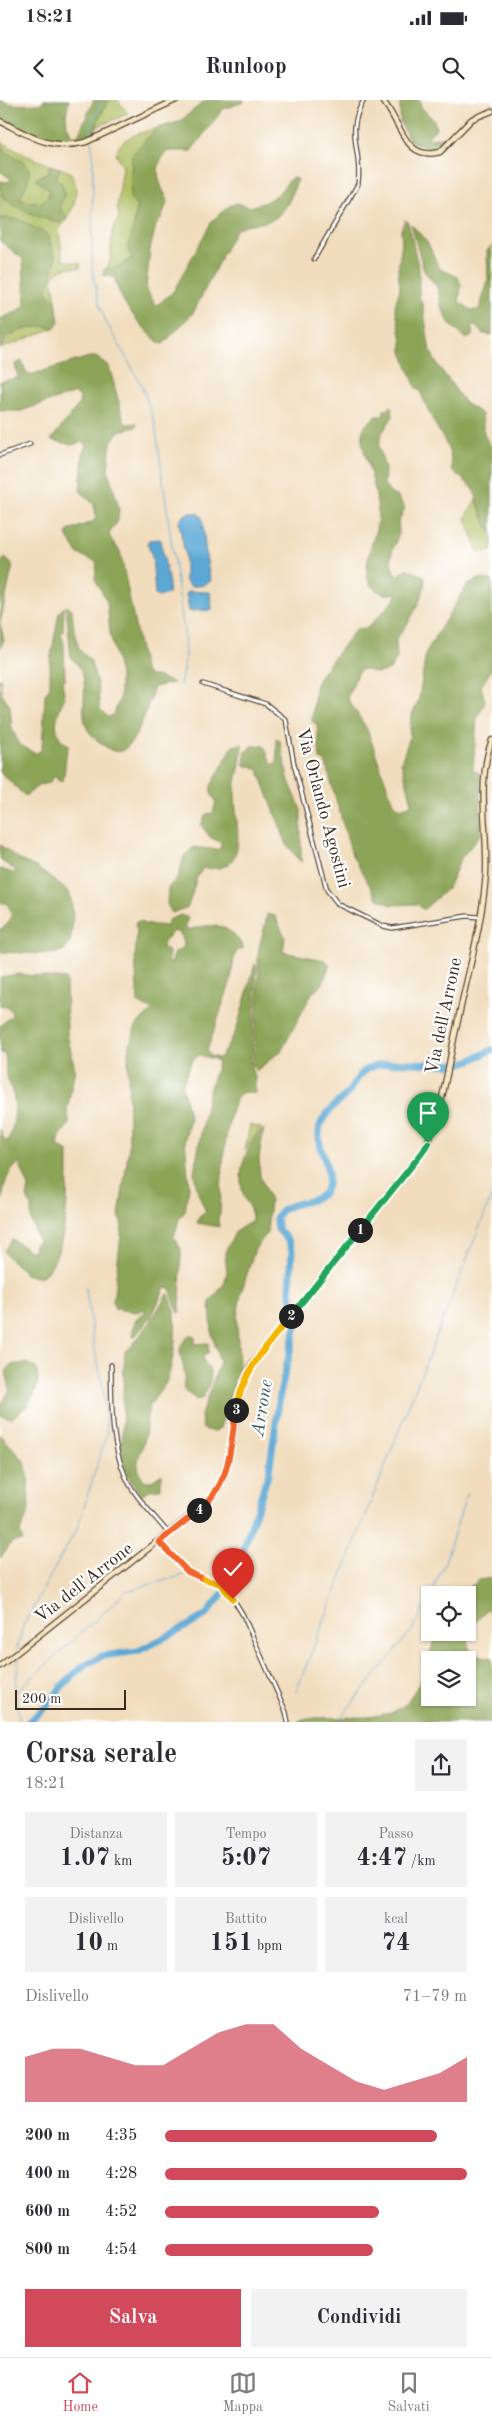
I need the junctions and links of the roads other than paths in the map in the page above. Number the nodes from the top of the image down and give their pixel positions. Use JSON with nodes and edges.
{"nodes":[{"id":1,"x":176,"y":100,"type":"edge"},
{"id":2,"x":364,"y":100,"type":"edge"},
{"id":3,"x":382,"y":100,"type":"edge"},
{"id":4,"x":492,"y":111,"type":"edge"},
{"id":5,"x":0,"y":121,"type":"edge"},
{"id":6,"x":314,"y":259,"type":"dead end"},
{"id":7,"x":30,"y":444,"type":"dead end"},
{"id":8,"x":0,"y":455,"type":"edge"},
{"id":9,"x":203,"y":684,"type":"dead end"},
{"id":10,"x":492,"y":740,"type":"edge"},
{"id":11,"x":480,"y":917,"type":"junction"},
{"id":12,"x":111,"y":1365,"type":"dead end"},
{"id":13,"x":169,"y":1534,"type":"junction"},
{"id":14,"x":159,"y":1542,"type":"junction"},
{"id":15,"x":0,"y":1666,"type":"edge"},
{"id":16,"x":288,"y":1722,"type":"edge"}],
"edges":[{"from":1,"to":5,"type":"street"},
{"from":2,"to":6,"type":"street"},
{"from":3,"to":4,"type":"street"},
{"from":7,"to":8,"type":"street"},
{"from":9,"to":11,"type":"street","name":"Via Orlando Agostini"},
{"from":10,"to":11,"type":"street","name":"Via dell'Arrone"},
{"from":11,"to":13,"type":"street","name":"Via dell'Arrone"},
{"from":12,"to":13,"type":"street"},
{"from":13,"to":14,"type":"street","name":"Via dell'Arrone"},
{"from":14,"to":15,"type":"street","name":"Via dell'Arrone"},
{"from":14,"to":16,"type":"street"}]}
